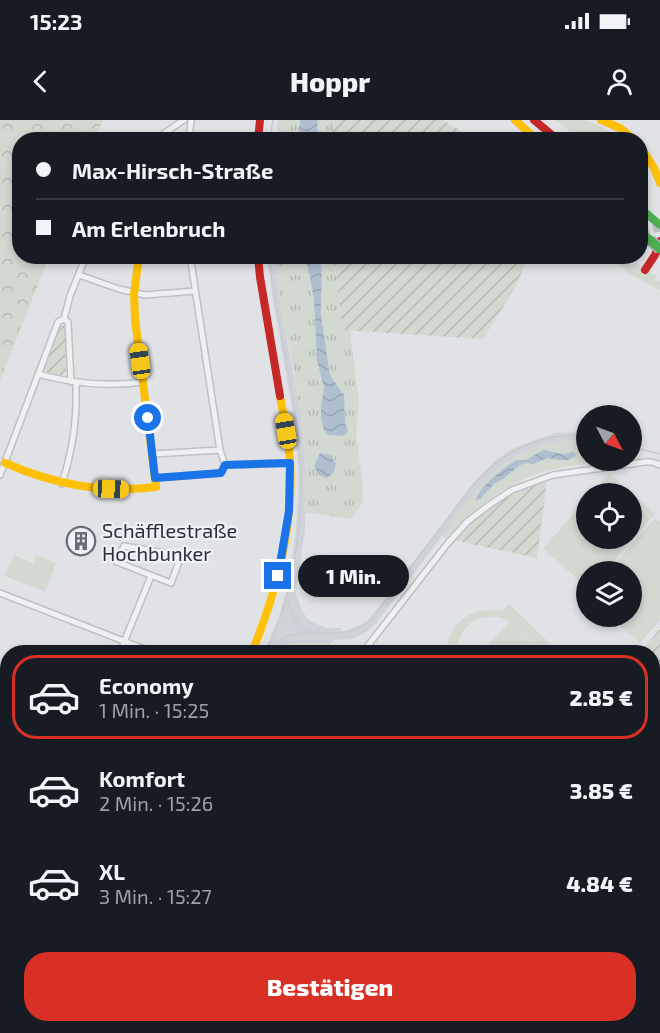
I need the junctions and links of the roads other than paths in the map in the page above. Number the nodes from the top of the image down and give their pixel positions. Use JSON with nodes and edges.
{"nodes":[{"id":1,"x":184,"y":120,"type":"edge"},
{"id":2,"x":515,"y":120,"type":"edge"},
{"id":3,"x":534,"y":120,"type":"edge"},
{"id":4,"x":601,"y":120,"type":"edge"},
{"id":5,"x":166,"y":132,"type":"edge"},
{"id":6,"x":528,"y":132,"type":"edge"},
{"id":7,"x":548,"y":132,"type":"edge"},
{"id":8,"x":625,"y":132,"type":"edge"},
{"id":9,"x":648,"y":159,"type":"edge"},
{"id":10,"x":660,"y":183,"type":"edge"},
{"id":11,"x":655,"y":240,"type":"edge"},
{"id":12,"x":660,"y":249,"type":"edge"},
{"id":13,"x":83,"y":264,"type":"edge"},
{"id":14,"x":138,"y":264,"type":"edge"},
{"id":15,"x":191,"y":264,"type":"edge"},
{"id":16,"x":259,"y":264,"type":"edge"},
{"id":17,"x":645,"y":270,"type":"dead end"},
{"id":18,"x":78,"y":275,"type":"junction"},
{"id":19,"x":195,"y":291,"type":"junction"},
{"id":20,"x":134,"y":294,"type":"junction"},
{"id":21,"x":64,"y":319,"type":"junction"},
{"id":22,"x":39,"y":374,"type":"junction"},
{"id":23,"x":74,"y":382,"type":"junction"},
{"id":24,"x":143,"y":382,"type":"junction"},
{"id":25,"x":220,"y":450,"type":"junction"},
{"id":26,"x":153,"y":454,"type":"junction"},
{"id":27,"x":5,"y":463,"type":"junction"},
{"id":28,"x":290,"y":463,"type":"junction"},
{"id":29,"x":225,"y":465,"type":"junction"},
{"id":30,"x":660,"y":465,"type":"edge"},
{"id":31,"x":0,"y":475,"type":"edge"},
{"id":32,"x":155,"y":478,"type":"junction"},
{"id":33,"x":62,"y":484,"type":"junction"},
{"id":34,"x":151,"y":576,"type":"junction"},
{"id":35,"x":0,"y":593,"type":"edge"},
{"id":36,"x":125,"y":641,"type":"junction"},
{"id":37,"x":123,"y":645,"type":"edge"},
{"id":38,"x":135,"y":645,"type":"edge"},
{"id":39,"x":255,"y":645,"type":"edge"},
{"id":40,"x":368,"y":645,"type":"edge"}],
"edges":[{"from":1,"to":5,"type":"street"},
{"from":2,"to":6,"type":"main road"},
{"from":3,"to":7,"type":"main road"},
{"from":4,"to":8,"type":"main road"},
{"from":9,"to":10,"type":"main road"},
{"from":11,"to":12,"type":"main road","bridge":true},
{"from":11,"to":17,"type":"main road"},
{"from":13,"to":18,"type":"street"},
{"from":14,"to":20,"type":"main road"},
{"from":15,"to":19,"type":"street"},
{"from":16,"to":28,"type":"main road"},
{"from":18,"to":20,"type":"street"},
{"from":18,"to":21,"type":"street"},
{"from":19,"to":20,"type":"street"},
{"from":19,"to":25,"type":"street"},
{"from":20,"to":24,"type":"main road"},
{"from":21,"to":22,"type":"street"},
{"from":21,"to":23,"type":"street"},
{"from":22,"to":23,"type":"street"},
{"from":22,"to":27,"type":"street"},
{"from":23,"to":24,"type":"street"},
{"from":23,"to":33,"type":"street"},
{"from":24,"to":26,"type":"main road"},
{"from":25,"to":26,"type":"street"},
{"from":25,"to":29,"type":"street"},
{"from":26,"to":32,"type":"main road"},
{"from":27,"to":31,"type":"street"},
{"from":27,"to":33,"type":"main road"},
{"from":28,"to":29,"type":"street"},
{"from":28,"to":39,"type":"main road"},
{"from":29,"to":32,"type":"street"},
{"from":30,"to":40,"type":"street"},
{"from":32,"to":33,"type":"main road"},
{"from":34,"to":34,"type":"street"},
{"from":34,"to":36,"type":"street"},
{"from":35,"to":36,"type":"street"},
{"from":36,"to":37,"type":"street"},
{"from":36,"to":38,"type":"street"}]}
